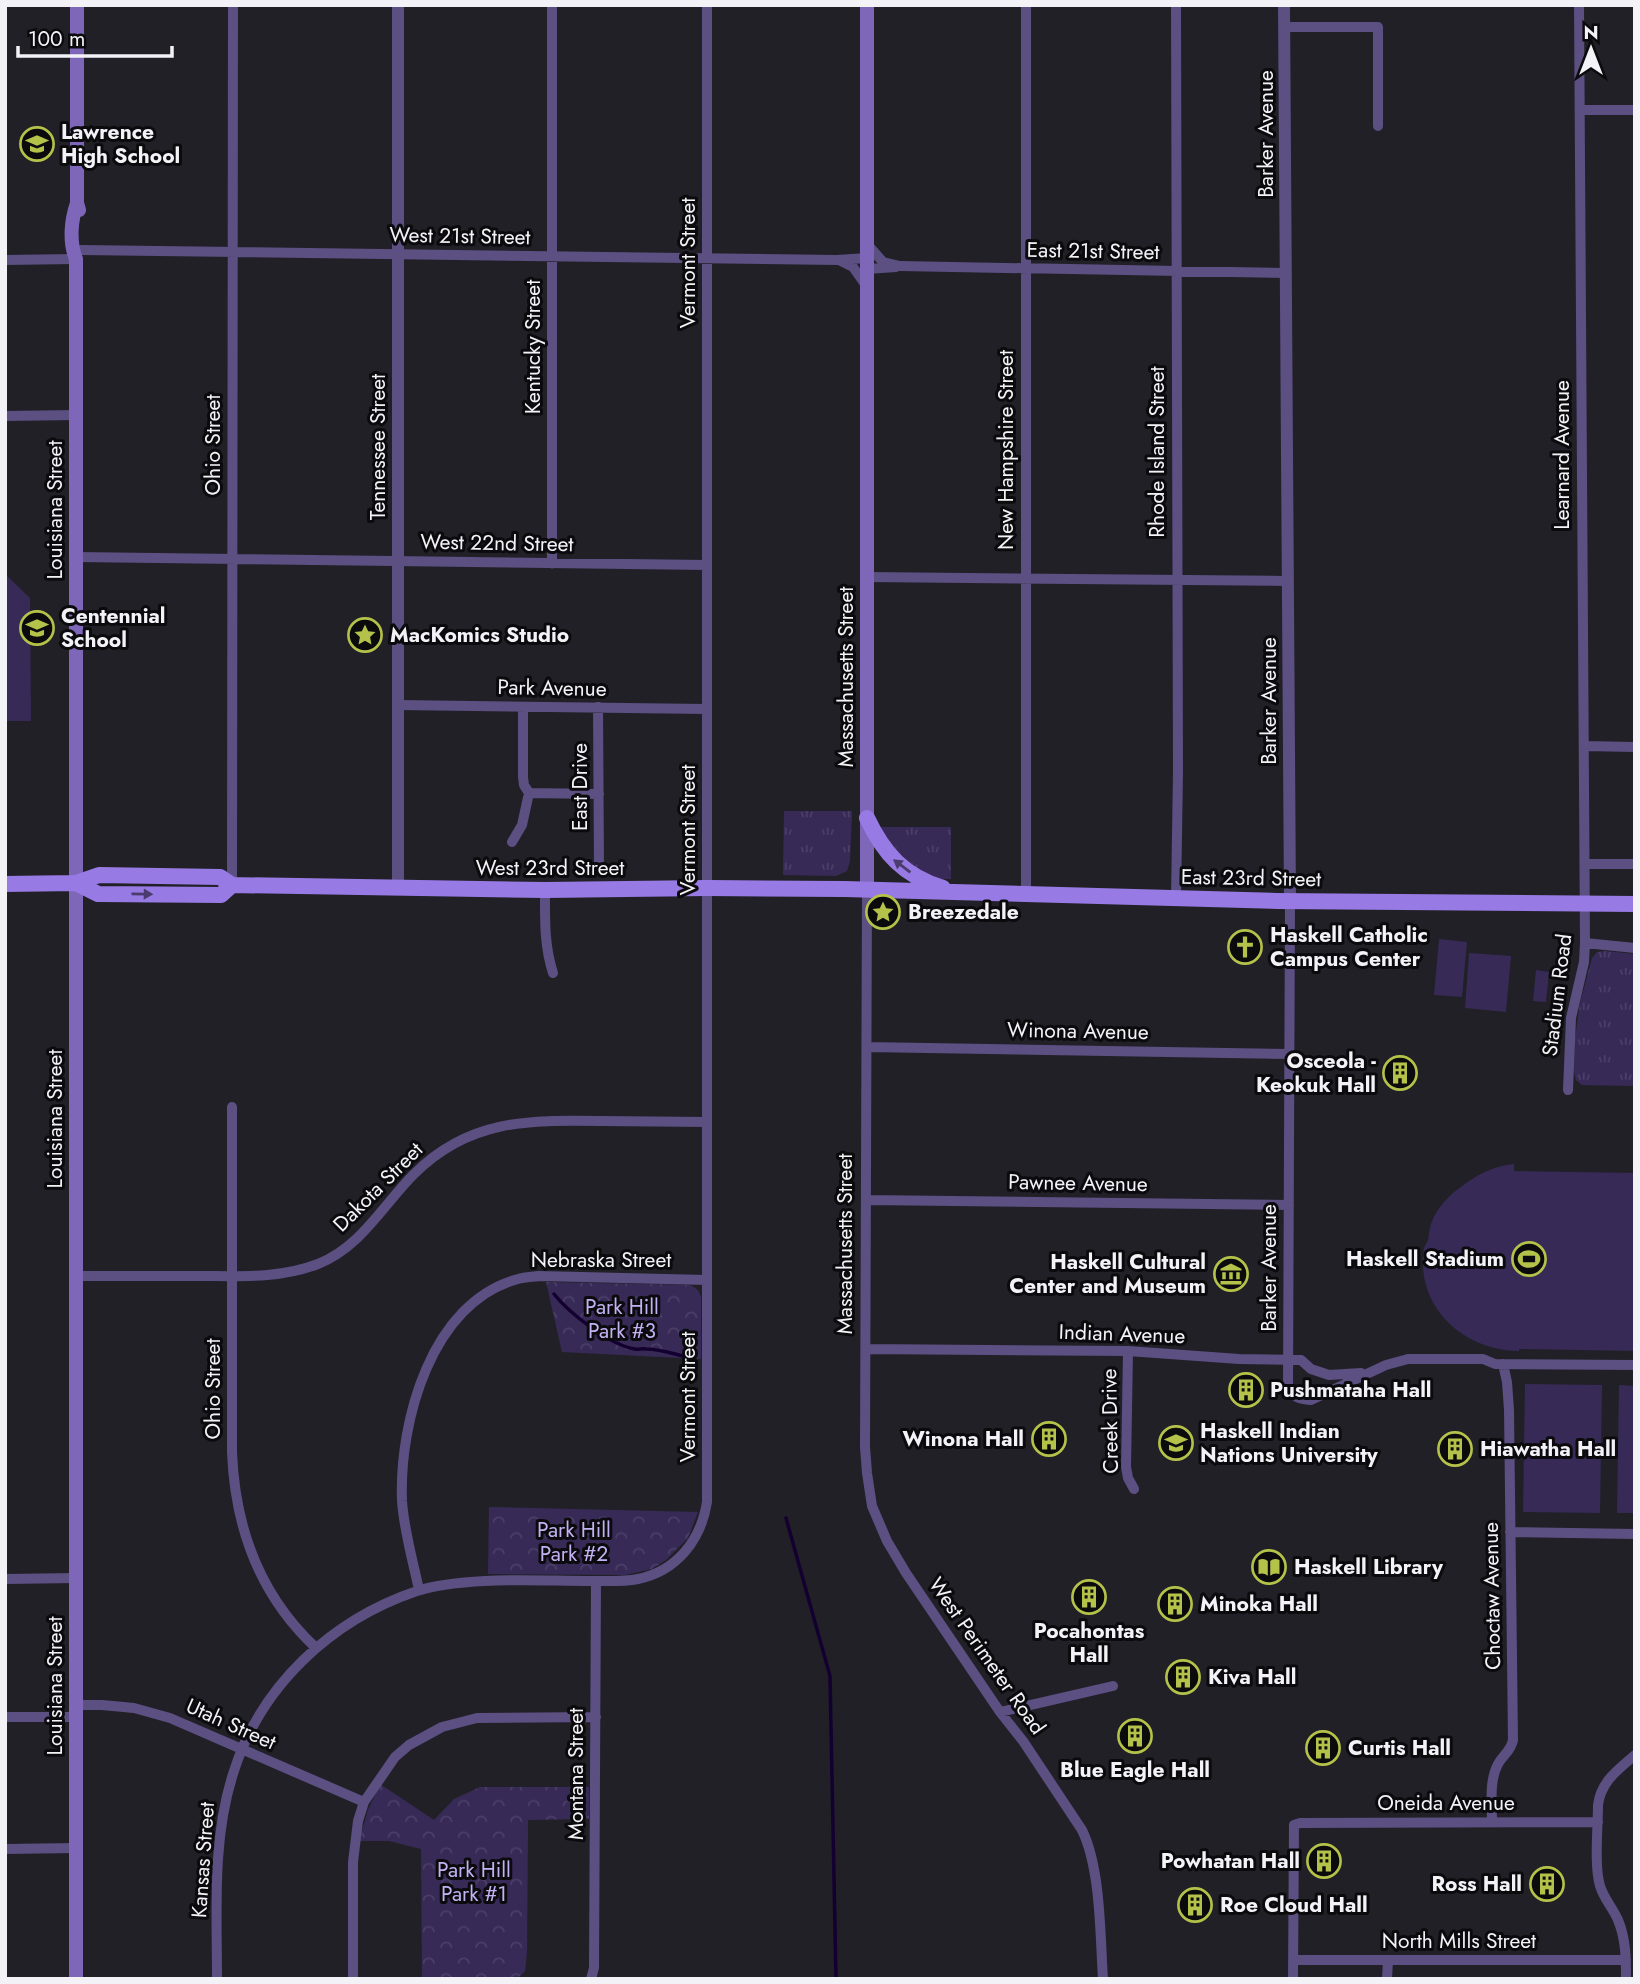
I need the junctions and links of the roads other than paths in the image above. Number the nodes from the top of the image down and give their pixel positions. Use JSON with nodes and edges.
{"nodes":[{"id":1,"x":77,"y":5,"type":"edge"},
{"id":2,"x":233,"y":5,"type":"edge"},
{"id":3,"x":398,"y":5,"type":"edge"},
{"id":4,"x":552,"y":5,"type":"edge"},
{"id":5,"x":707,"y":5,"type":"edge"},
{"id":6,"x":867,"y":5,"type":"edge"},
{"id":7,"x":1026,"y":5,"type":"edge"},
{"id":8,"x":1176,"y":5,"type":"edge"},
{"id":9,"x":1284,"y":5,"type":"edge"},
{"id":10,"x":1579,"y":5,"type":"edge"},
{"id":11,"x":1285,"y":27,"type":"junction"},
{"id":12,"x":1580,"y":110,"type":"junction"},
{"id":13,"x":1635,"y":110,"type":"edge"},
{"id":14,"x":1378,"y":126,"type":"dead end"},
{"id":15,"x":233,"y":252,"type":"junction"},
{"id":16,"x":398,"y":254,"type":"junction"},
{"id":17,"x":79,"y":255,"type":"junction"},
{"id":18,"x":552,"y":257,"type":"junction"},
{"id":19,"x":867,"y":257,"type":"junction"},
{"id":20,"x":707,"y":258,"type":"junction"},
{"id":21,"x":5,"y":260,"type":"edge"},
{"id":22,"x":837,"y":260,"type":"junction"},
{"id":23,"x":900,"y":267,"type":"junction"},
{"id":24,"x":1026,"y":269,"type":"junction"},
{"id":25,"x":1176,"y":271,"type":"junction"},
{"id":26,"x":1286,"y":273,"type":"junction"},
{"id":27,"x":867,"y":287,"type":"junction"},
{"id":28,"x":76,"y":415,"type":"junction"},
{"id":29,"x":5,"y":416,"type":"edge"},
{"id":30,"x":76,"y":557,"type":"junction"},
{"id":31,"x":233,"y":559,"type":"junction"},
{"id":32,"x":398,"y":561,"type":"junction"},
{"id":33,"x":552,"y":564,"type":"junction"},
{"id":34,"x":707,"y":565,"type":"junction"},
{"id":35,"x":866,"y":577,"type":"junction"},
{"id":36,"x":1026,"y":579,"type":"junction"},
{"id":37,"x":1177,"y":580,"type":"junction"},
{"id":38,"x":1288,"y":581,"type":"junction"},
{"id":39,"x":398,"y":705,"type":"junction"},
{"id":40,"x":523,"y":707,"type":"junction"},
{"id":41,"x":598,"y":708,"type":"junction"},
{"id":42,"x":706,"y":709,"type":"junction"},
{"id":43,"x":1584,"y":746,"type":"junction"},
{"id":44,"x":1635,"y":747,"type":"edge"},
{"id":45,"x":529,"y":793,"type":"junction"},
{"id":46,"x":599,"y":794,"type":"junction"},
{"id":47,"x":867,"y":818,"type":"junction"},
{"id":48,"x":512,"y":842,"type":"dead end"},
{"id":49,"x":1585,"y":864,"type":"junction"},
{"id":50,"x":1635,"y":864,"type":"edge"},
{"id":51,"x":599,"y":867,"type":"dead end"},
{"id":52,"x":76,"y":883,"type":"junction"},
{"id":53,"x":5,"y":884,"type":"edge"},
{"id":54,"x":232,"y":885,"type":"junction"},
{"id":55,"x":398,"y":888,"type":"junction"},
{"id":56,"x":707,"y":888,"type":"junction"},
{"id":57,"x":545,"y":890,"type":"junction"},
{"id":58,"x":867,"y":890,"type":"junction"},
{"id":59,"x":955,"y":892,"type":"junction"},
{"id":60,"x":1026,"y":894,"type":"junction"},
{"id":61,"x":1176,"y":898,"type":"junction"},
{"id":62,"x":1290,"y":901,"type":"junction"},
{"id":63,"x":1585,"y":904,"type":"junction"},
{"id":64,"x":1635,"y":904,"type":"edge"},
{"id":65,"x":1585,"y":943,"type":"junction"},
{"id":66,"x":1635,"y":948,"type":"edge"},
{"id":67,"x":553,"y":972,"type":"dead end"},
{"id":68,"x":867,"y":1047,"type":"junction"},
{"id":69,"x":1290,"y":1054,"type":"junction"},
{"id":70,"x":1568,"y":1090,"type":"dead end"},
{"id":71,"x":232,"y":1107,"type":"dead end"},
{"id":72,"x":707,"y":1122,"type":"junction"},
{"id":73,"x":866,"y":1200,"type":"junction"},
{"id":74,"x":1289,"y":1205,"type":"junction"},
{"id":75,"x":76,"y":1276,"type":"junction"},
{"id":76,"x":232,"y":1276,"type":"junction"},
{"id":77,"x":707,"y":1280,"type":"junction"},
{"id":78,"x":866,"y":1349,"type":"junction"},
{"id":79,"x":1128,"y":1351,"type":"junction"},
{"id":80,"x":1288,"y":1360,"type":"junction"},
{"id":81,"x":1503,"y":1364,"type":"junction"},
{"id":82,"x":1635,"y":1366,"type":"edge"},
{"id":83,"x":1372,"y":1372,"type":"junction"},
{"id":84,"x":1292,"y":1395,"type":"joint"},
{"id":85,"x":1134,"y":1489,"type":"dead end"},
{"id":86,"x":1510,"y":1532,"type":"junction"},
{"id":87,"x":1635,"y":1534,"type":"edge"},
{"id":88,"x":76,"y":1578,"type":"junction"},
{"id":89,"x":5,"y":1579,"type":"edge"},
{"id":90,"x":596,"y":1581,"type":"junction"},
{"id":91,"x":419,"y":1590,"type":"junction"},
{"id":92,"x":316,"y":1648,"type":"junction"},
{"id":93,"x":1113,"y":1686,"type":"dead end"},
{"id":94,"x":76,"y":1711,"type":"junction"},
{"id":95,"x":1000,"y":1712,"type":"junction"},
{"id":96,"x":5,"y":1717,"type":"edge"},
{"id":97,"x":596,"y":1717,"type":"junction"},
{"id":98,"x":241,"y":1750,"type":"junction"},
{"id":99,"x":1635,"y":1755,"type":"edge"},
{"id":100,"x":364,"y":1802,"type":"junction"},
{"id":101,"x":1492,"y":1822,"type":"junction"},
{"id":102,"x":1598,"y":1822,"type":"junction"},
{"id":103,"x":76,"y":1848,"type":"junction"},
{"id":104,"x":5,"y":1849,"type":"edge"},
{"id":105,"x":1293,"y":1960,"type":"junction"},
{"id":106,"x":1388,"y":1960,"type":"junction"},
{"id":107,"x":1626,"y":1960,"type":"junction"},
{"id":108,"x":595,"y":1973,"type":"edge"},
{"id":109,"x":76,"y":1979,"type":"edge"},
{"id":110,"x":217,"y":1979,"type":"edge"},
{"id":111,"x":353,"y":1979,"type":"edge"},
{"id":112,"x":590,"y":1979,"type":"edge"},
{"id":113,"x":1102,"y":1979,"type":"edge"},
{"id":114,"x":1293,"y":1979,"type":"edge"},
{"id":115,"x":1387,"y":1979,"type":"edge"},
{"id":116,"x":1626,"y":1979,"type":"edge"}],
"edges":[{"from":1,"to":17,"type":"main road","name":"Louisiana Street"},
{"from":2,"to":15,"type":"street","name":"Ohio Street"},
{"from":3,"to":16,"type":"street","name":"Tennessee Street"},
{"from":4,"to":18,"type":"street","name":"Kentucky Street"},
{"from":5,"to":20,"type":"street","name":"Vermont Street"},
{"from":6,"to":19,"type":"main road","name":"Massachusetts Street"},
{"from":7,"to":24,"type":"street","name":"New Hampshire Street"},
{"from":8,"to":25,"type":"street","name":"Rhode Island Street"},
{"from":9,"to":11,"type":"street","name":"Barker Avenue"},
{"from":10,"to":12,"type":"street","name":"Learnard Avenue"},
{"from":11,"to":14,"type":"street"},
{"from":11,"to":26,"type":"street","name":"Barker Avenue"},
{"from":12,"to":13,"type":"street"},
{"from":12,"to":43,"type":"street","name":"Learnard Avenue"},
{"from":15,"to":16,"type":"street","name":"West 21st Street"},
{"from":15,"to":17,"type":"street","name":"West 21st Street"},
{"from":15,"to":31,"type":"street","name":"Ohio Street"},
{"from":16,"to":18,"type":"street","name":"West 21st Street"},
{"from":16,"to":32,"type":"street","name":"Tennessee Street"},
{"from":17,"to":21,"type":"street","name":"West 21st Street"},
{"from":17,"to":28,"type":"main road","name":"Louisiana Street"},
{"from":18,"to":20,"type":"street","name":"West 21st Street"},
{"from":18,"to":33,"type":"street","name":"Kentucky Street"},
{"from":19,"to":22,"type":"street","name":"West 21st Street"},
{"from":19,"to":23,"type":"street"},
{"from":19,"to":23,"type":"street","name":"East 21st Street"},
{"from":19,"to":27,"type":"main road","name":"Massachusetts Street"},
{"from":20,"to":22,"type":"street","name":"West 21st Street"},
{"from":20,"to":34,"type":"street","name":"Vermont Street"},
{"from":22,"to":27,"type":"street"},
{"from":23,"to":24,"type":"street","name":"East 21st Street"},
{"from":24,"to":25,"type":"street","name":"East 21st Street"},
{"from":24,"to":36,"type":"street","name":"New Hampshire Street"},
{"from":25,"to":26,"type":"street","name":"East 21st Street"},
{"from":25,"to":37,"type":"street","name":"Rhode Island Street"},
{"from":26,"to":38,"type":"street","name":"Barker Avenue"},
{"from":27,"to":35,"type":"main road","name":"Massachusetts Street"},
{"from":28,"to":29,"type":"street"},
{"from":28,"to":30,"type":"main road","name":"Louisiana Street"},
{"from":30,"to":31,"type":"street","name":"West 22nd Street"},
{"from":30,"to":52,"type":"main road","name":"Louisiana Street"},
{"from":31,"to":32,"type":"street","name":"West 22nd Street"},
{"from":31,"to":54,"type":"street","name":"Ohio Street"},
{"from":32,"to":33,"type":"street","name":"West 22nd Street"},
{"from":32,"to":39,"type":"street","name":"Tennessee Street"},
{"from":33,"to":34,"type":"street","name":"West 22nd Street"},
{"from":34,"to":42,"type":"street","name":"Vermont Street"},
{"from":35,"to":36,"type":"street"},
{"from":35,"to":47,"type":"main road","name":"Massachusetts Street"},
{"from":36,"to":37,"type":"street"},
{"from":36,"to":60,"type":"street","name":"New Hampshire Street"},
{"from":37,"to":38,"type":"street"},
{"from":37,"to":61,"type":"street","name":"Rhode Island Street"},
{"from":38,"to":62,"type":"street","name":"Barker Avenue"},
{"from":39,"to":40,"type":"street","name":"Park Avenue"},
{"from":39,"to":55,"type":"street","name":"Tennessee Street"},
{"from":40,"to":41,"type":"street","name":"Park Avenue"},
{"from":40,"to":45,"type":"street"},
{"from":41,"to":42,"type":"street","name":"Park Avenue"},
{"from":41,"to":46,"type":"street","name":"East Drive"},
{"from":42,"to":56,"type":"street","name":"Vermont Street"},
{"from":43,"to":44,"type":"street"},
{"from":43,"to":49,"type":"street","name":"Learnard Avenue"},
{"from":45,"to":46,"type":"street"},
{"from":45,"to":48,"type":"street"},
{"from":46,"to":51,"type":"street","name":"East Drive"},
{"from":47,"to":58,"type":"main road","name":"Massachusetts Street"},
{"from":59,"to":47,"type":"main road","one_way":true},
{"from":49,"to":50,"type":"street"},
{"from":49,"to":63,"type":"street","name":"Learnard Avenue"},
{"from":52,"to":53,"type":"main road","name":"West 23rd Street"},
{"from":52,"to":54,"type":"main road","name":"West 23rd Street"},
{"from":52,"to":75,"type":"main road","name":"Louisiana Street"},
{"from":54,"to":55,"type":"main road","name":"West 23rd Street"},
{"from":55,"to":57,"type":"main road","name":"West 23rd Street"},
{"from":56,"to":57,"type":"main road","name":"West 23rd Street"},
{"from":56,"to":58,"type":"main road","name":"West 23rd Street"},
{"from":56,"to":72,"type":"street","name":"Vermont Street"},
{"from":57,"to":67,"type":"street"},
{"from":58,"to":59,"type":"main road","name":"East 23rd Street"},
{"from":58,"to":68,"type":"street","name":"Massachusetts Street"},
{"from":59,"to":60,"type":"main road","name":"East 23rd Street"},
{"from":60,"to":61,"type":"main road","name":"East 23rd Street"},
{"from":61,"to":62,"type":"main road","name":"East 23rd Street"},
{"from":62,"to":63,"type":"main road","name":"East 23rd Street"},
{"from":62,"to":69,"type":"street","name":"Barker Avenue"},
{"from":63,"to":64,"type":"main road","name":"East 23rd Street"},
{"from":63,"to":65,"type":"street","name":"Stadium Road"},
{"from":65,"to":66,"type":"street"},
{"from":65,"to":70,"type":"street","name":"Stadium Road"},
{"from":68,"to":69,"type":"street","name":"Winona Avenue"},
{"from":68,"to":73,"type":"street","name":"Massachusetts Street"},
{"from":69,"to":74,"type":"street","name":"Barker Avenue"},
{"from":71,"to":76,"type":"street","name":"Ohio Street"},
{"from":72,"to":76,"type":"street","name":"Dakota Street"},
{"from":72,"to":77,"type":"street","name":"Vermont Street"},
{"from":73,"to":74,"type":"street","name":"Pawnee Avenue"},
{"from":73,"to":78,"type":"street","name":"Massachusetts Street"},
{"from":74,"to":80,"type":"street","name":"Barker Avenue"},
{"from":75,"to":76,"type":"street","name":"Dakota Street"},
{"from":75,"to":88,"type":"main road","name":"Louisiana Street"},
{"from":76,"to":92,"type":"street","name":"Ohio Street"},
{"from":77,"to":90,"type":"street","name":"Vermont Street"},
{"from":77,"to":91,"type":"street","name":"Nebraska Street"},
{"from":78,"to":79,"type":"street","name":"Indian Avenue"},
{"from":78,"to":95,"type":"street","name":"West Perimeter Road"},
{"from":79,"to":80,"type":"street","name":"Indian Avenue"},
{"from":79,"to":85,"type":"street","name":"Creek Drive"},
{"from":80,"to":83,"type":"street","name":"Indian Avenue"},
{"from":80,"to":84,"type":"street","name":"Barker Avenue"},
{"from":81,"to":82,"type":"street","name":"Indian Avenue"},
{"from":81,"to":83,"type":"street","name":"Indian Avenue"},
{"from":81,"to":86,"type":"street","name":"Choctaw Avenue"},
{"from":83,"to":84,"type":"street","name":"Indian Avenue"},
{"from":86,"to":87,"type":"street"},
{"from":86,"to":101,"type":"street","name":"Choctaw Avenue"},
{"from":88,"to":89,"type":"street"},
{"from":88,"to":94,"type":"main road","name":"Louisiana Street"},
{"from":90,"to":91,"type":"street","name":"Kansas Street"},
{"from":90,"to":97,"type":"street","name":"Montana Street"},
{"from":91,"to":92,"type":"street","name":"Kansas Street"},
{"from":92,"to":98,"type":"street","name":"Kansas Street"},
{"from":93,"to":95,"type":"street"},
{"from":94,"to":96,"type":"street","name":"Utah Street"},
{"from":94,"to":98,"type":"street","name":"Utah Street"},
{"from":94,"to":103,"type":"main road","name":"Louisiana Street"},
{"from":95,"to":113,"type":"street","name":"West Perimeter Road"},
{"from":97,"to":100,"type":"street"},
{"from":97,"to":108,"type":"street","name":"Montana Street"},
{"from":98,"to":100,"type":"street","name":"Utah Street"},
{"from":98,"to":110,"type":"street","name":"Kansas Street"},
{"from":99,"to":102,"type":"street"},
{"from":100,"to":111,"type":"street"},
{"from":101,"to":102,"type":"street","name":"Oneida Avenue"},
{"from":101,"to":105,"type":"street","name":"Oneida Avenue"},
{"from":102,"to":107,"type":"street"},
{"from":103,"to":104,"type":"street"},
{"from":103,"to":109,"type":"main road","name":"Louisiana Street"},
{"from":105,"to":106,"type":"street","name":"North Mills Street"},
{"from":105,"to":114,"type":"street"},
{"from":106,"to":107,"type":"street","name":"North Mills Street"},
{"from":106,"to":115,"type":"street"},
{"from":107,"to":116,"type":"street"},
{"from":108,"to":112,"type":"street","name":"Montana Street"}]}
